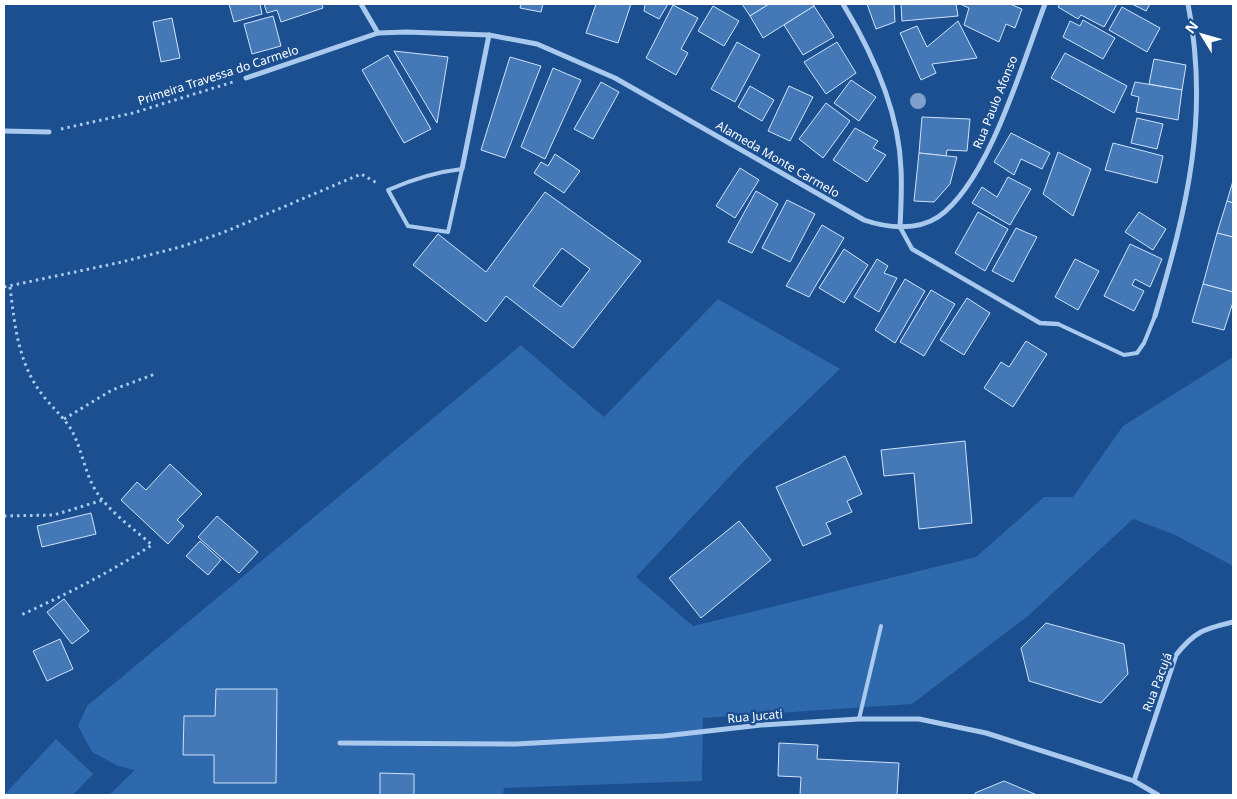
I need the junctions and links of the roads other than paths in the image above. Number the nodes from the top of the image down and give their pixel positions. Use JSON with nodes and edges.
{"nodes":[{"id":1,"x":361,"y":4,"type":"edge"},
{"id":2,"x":843,"y":4,"type":"edge"},
{"id":3,"x":1045,"y":4,"type":"edge"},
{"id":4,"x":1188,"y":4,"type":"edge"},
{"id":5,"x":378,"y":34,"type":"junction"},
{"id":6,"x":488,"y":35,"type":"junction"},
{"id":7,"x":246,"y":78,"type":"road end"},
{"id":8,"x":4,"y":131,"type":"edge"},
{"id":9,"x":50,"y":132,"type":"road end"},
{"id":10,"x":462,"y":169,"type":"junction"},
{"id":11,"x":900,"y":226,"type":"junction"},
{"id":12,"x":1155,"y":316,"type":"joint"},
{"id":13,"x":1058,"y":324,"type":"joint"},
{"id":14,"x":1233,"y":622,"type":"edge"},
{"id":15,"x":881,"y":626,"type":"dead end"},
{"id":16,"x":859,"y":719,"type":"junction"},
{"id":17,"x":340,"y":743,"type":"dead end"},
{"id":18,"x":1134,"y":781,"type":"junction"},
{"id":19,"x":1158,"y":795,"type":"edge"}],
"edges":[{"from":1,"to":5,"type":"street"},
{"from":2,"to":11,"type":"street"},
{"from":3,"to":11,"type":"street","name":"Rua Paulo Afonso"},
{"from":4,"to":12,"type":"street"},
{"from":5,"to":6,"type":"street","name":"Alameda Monte Carmelo"},
{"from":5,"to":7,"type":"street","name":"Primeira Travessa do Carmelo"},
{"from":6,"to":10,"type":"street"},
{"from":6,"to":11,"type":"street","name":"Alameda Monte Carmelo"},
{"from":8,"to":9,"type":"street"},
{"from":10,"to":10,"type":"lane"},
{"from":11,"to":13,"type":"street"},
{"from":12,"to":13,"type":"lane"},
{"from":14,"to":18,"type":"street","name":"Rua Pacujá"},
{"from":15,"to":16,"type":"lane"},
{"from":16,"to":17,"type":"street","name":"Rua Jucati"},
{"from":16,"to":18,"type":"street","name":"Rua Jucati"},
{"from":18,"to":19,"type":"street","name":"Rua Jucati"}]}
